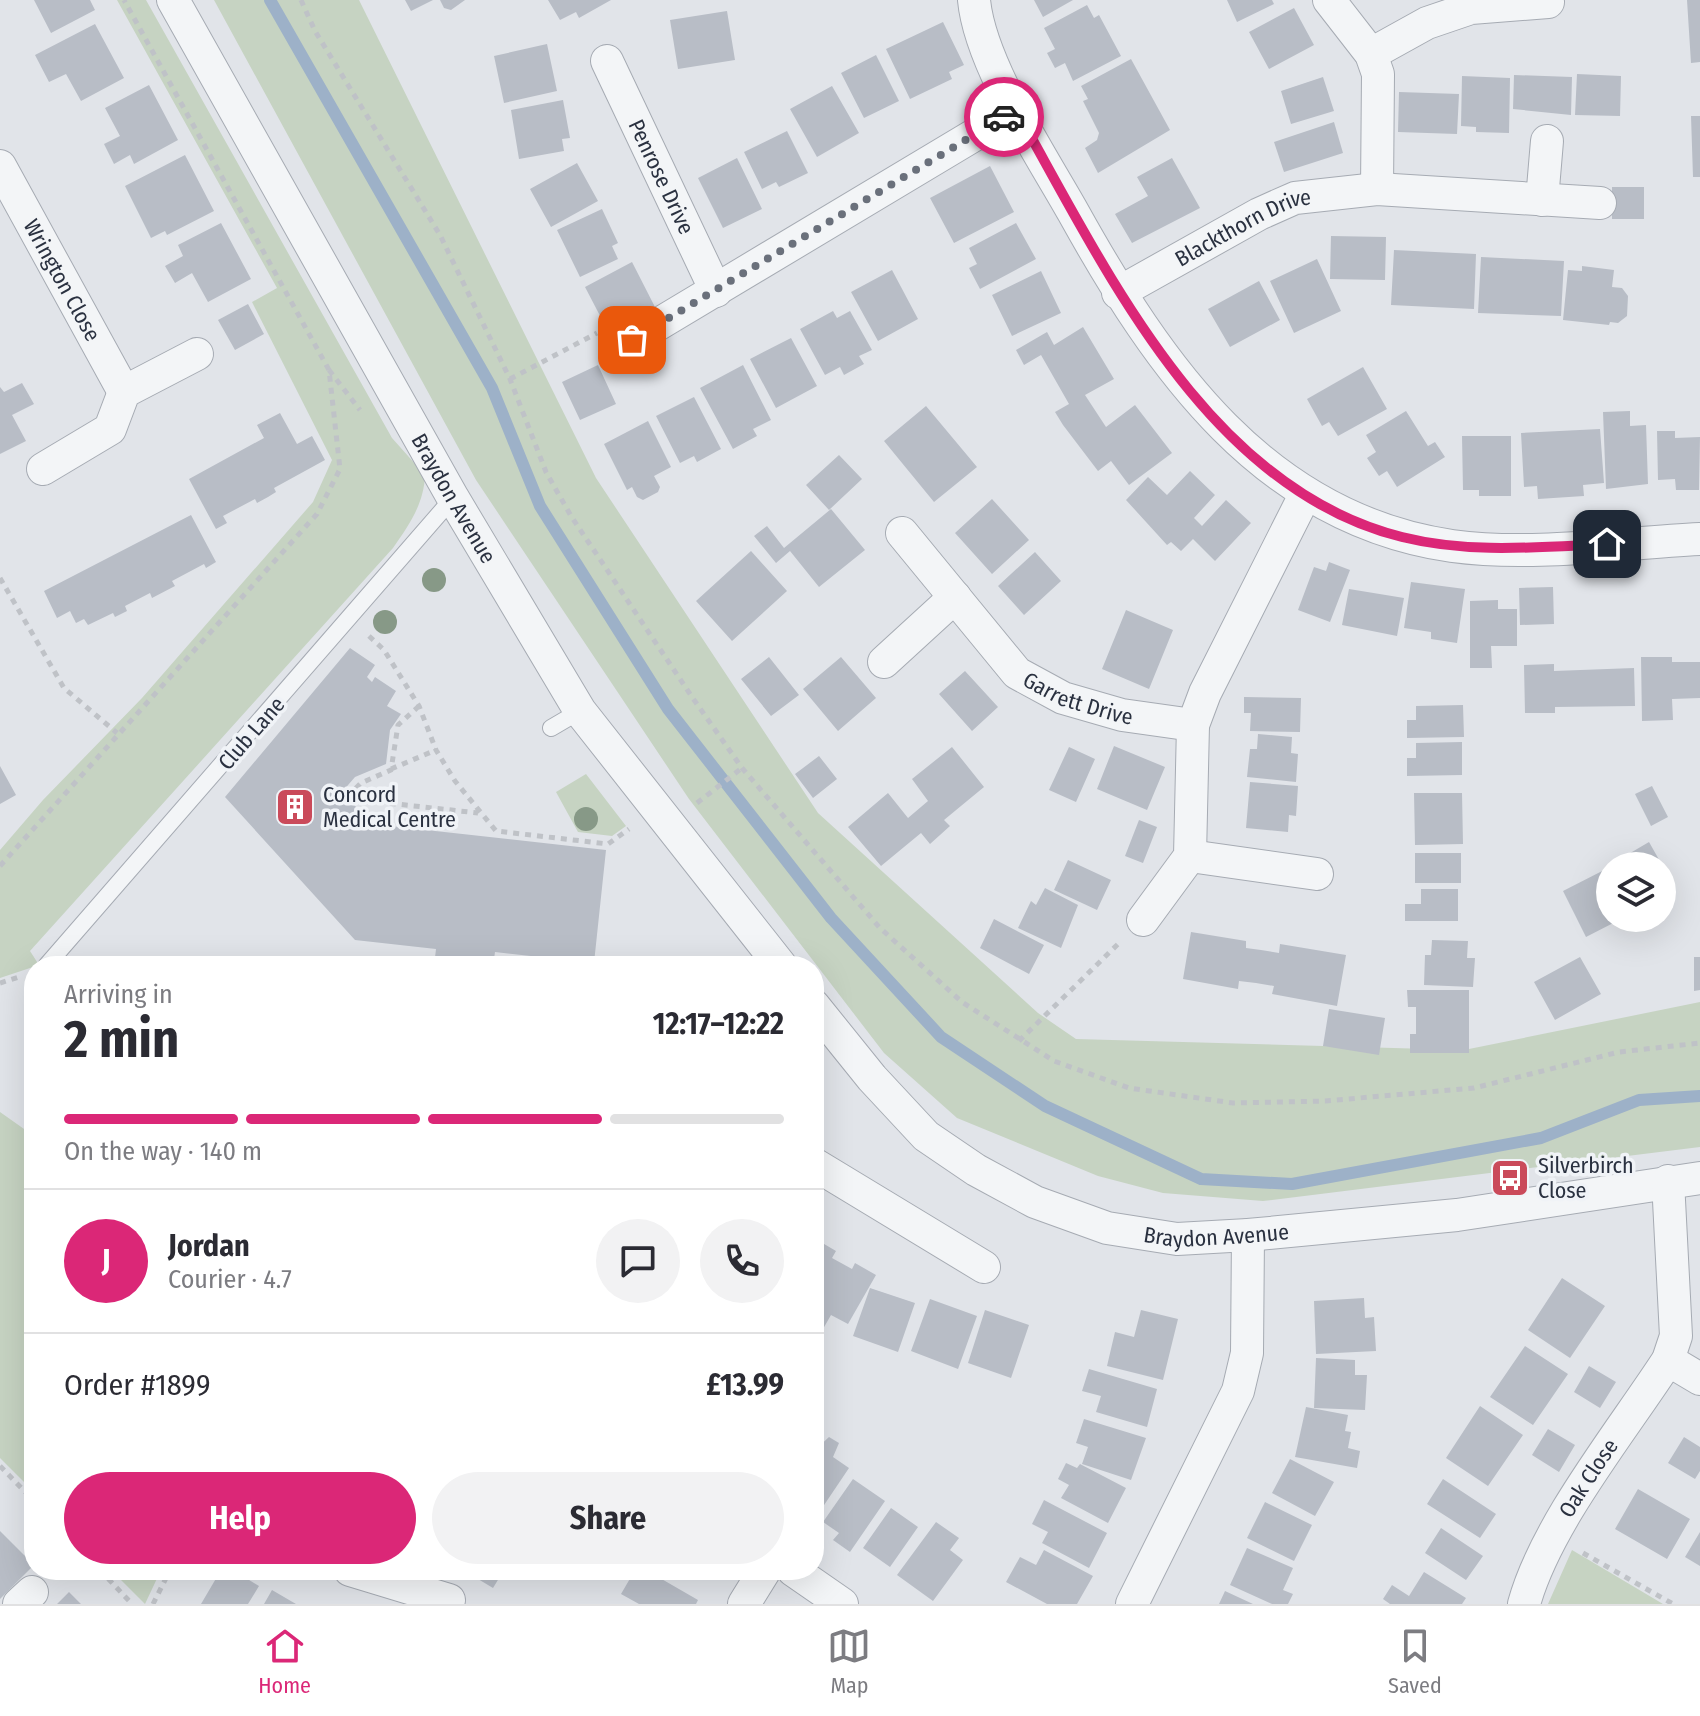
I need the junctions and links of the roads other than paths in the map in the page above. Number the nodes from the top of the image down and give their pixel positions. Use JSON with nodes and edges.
{"nodes":[{"id":1,"x":173,"y":0,"type":"edge"},
{"id":2,"x":974,"y":0,"type":"edge"},
{"id":3,"x":1329,"y":0,"type":"edge"},
{"id":4,"x":1548,"y":2,"type":"dead end"},
{"id":5,"x":1371,"y":54,"type":"junction"},
{"id":6,"x":607,"y":61,"type":"dead end"},
{"id":7,"x":1016,"y":110,"type":"junction"},
{"id":8,"x":1547,"y":141,"type":"dead end"},
{"id":9,"x":0,"y":166,"type":"edge"},
{"id":10,"x":1377,"y":189,"type":"junction"},
{"id":11,"x":1542,"y":200,"type":"junction"},
{"id":12,"x":1600,"y":203,"type":"dead end"},
{"id":13,"x":716,"y":291,"type":"junction"},
{"id":14,"x":1118,"y":293,"type":"junction"},
{"id":15,"x":632,"y":340,"type":"road end"},
{"id":16,"x":197,"y":354,"type":"dead end"},
{"id":17,"x":124,"y":392,"type":"junction"},
{"id":18,"x":43,"y":469,"type":"dead end"},
{"id":19,"x":1305,"y":495,"type":"junction"},
{"id":20,"x":453,"y":498,"type":"junction"},
{"id":21,"x":902,"y":533,"type":"dead end"},
{"id":22,"x":1700,"y":539,"type":"edge"},
{"id":23,"x":955,"y":597,"type":"junction"},
{"id":24,"x":884,"y":662,"type":"dead end"},
{"id":25,"x":580,"y":711,"type":"junction"},
{"id":26,"x":1193,"y":725,"type":"junction"},
{"id":27,"x":551,"y":728,"type":"dead end"},
{"id":28,"x":1190,"y":856,"type":"junction"},
{"id":29,"x":1317,"y":874,"type":"dead end"},
{"id":30,"x":1143,"y":920,"type":"road end"},
{"id":31,"x":55,"y":956,"type":"edge"},
{"id":32,"x":773,"y":956,"type":"edge"},
{"id":33,"x":824,"y":1018,"type":"edge"},
{"id":34,"x":824,"y":1170,"type":"edge"},
{"id":35,"x":1684,"y":1180,"type":"edge"},
{"id":36,"x":1248,"y":1235,"type":"junction"},
{"id":37,"x":984,"y":1267,"type":"dead end"},
{"id":38,"x":1668,"y":1360,"type":"junction"},
{"id":39,"x":1700,"y":1379,"type":"edge"},
{"id":40,"x":398,"y":1580,"type":"edge"},
{"id":41,"x":759,"y":1580,"type":"edge"},
{"id":42,"x":807,"y":1580,"type":"edge"},
{"id":43,"x":449,"y":1600,"type":"dead end"},
{"id":44,"x":744,"y":1604,"type":"edge"},
{"id":45,"x":842,"y":1604,"type":"edge"},
{"id":46,"x":1132,"y":1604,"type":"edge"},
{"id":47,"x":1524,"y":1604,"type":"edge"}],
"edges":[{"from":1,"to":20,"type":"street","name":"Braydon Avenue"},
{"from":2,"to":7,"type":"street"},
{"from":3,"to":5,"type":"street"},
{"from":4,"to":5,"type":"street"},
{"from":5,"to":10,"type":"street"},
{"from":6,"to":13,"type":"street","name":"Penrose Drive"},
{"from":7,"to":13,"type":"street"},
{"from":7,"to":14,"type":"street"},
{"from":8,"to":11,"type":"street"},
{"from":9,"to":17,"type":"street","name":"Wrington Close"},
{"from":10,"to":11,"type":"street","name":"Blackthorn Drive"},
{"from":10,"to":14,"type":"street","name":"Blackthorn Drive"},
{"from":11,"to":12,"type":"street","name":"Blackthorn Drive"},
{"from":13,"to":15,"type":"street"},
{"from":14,"to":19,"type":"street"},
{"from":16,"to":17,"type":"street"},
{"from":17,"to":18,"type":"street"},
{"from":19,"to":22,"type":"street"},
{"from":19,"to":26,"type":"street"},
{"from":20,"to":25,"type":"street","name":"Braydon Avenue"},
{"from":20,"to":31,"type":"lane","name":"Club Lane"},
{"from":21,"to":23,"type":"street","name":"Garrett Drive"},
{"from":23,"to":24,"type":"street"},
{"from":23,"to":26,"type":"street","name":"Garrett Drive"},
{"from":25,"to":27,"type":"lane"},
{"from":25,"to":32,"type":"street","name":"Braydon Avenue"},
{"from":26,"to":28,"type":"street"},
{"from":28,"to":29,"type":"street"},
{"from":28,"to":30,"type":"street"},
{"from":33,"to":36,"type":"street","name":"Braydon Avenue"},
{"from":34,"to":37,"type":"street"},
{"from":35,"to":36,"type":"street","name":"Braydon Avenue"},
{"from":35,"to":38,"type":"street","name":"Oak Close"},
{"from":36,"to":46,"type":"street"},
{"from":38,"to":39,"type":"street"},
{"from":38,"to":47,"type":"street","name":"Oak Close"},
{"from":40,"to":43,"type":"street"},
{"from":41,"to":44,"type":"street"},
{"from":42,"to":45,"type":"street"}]}
